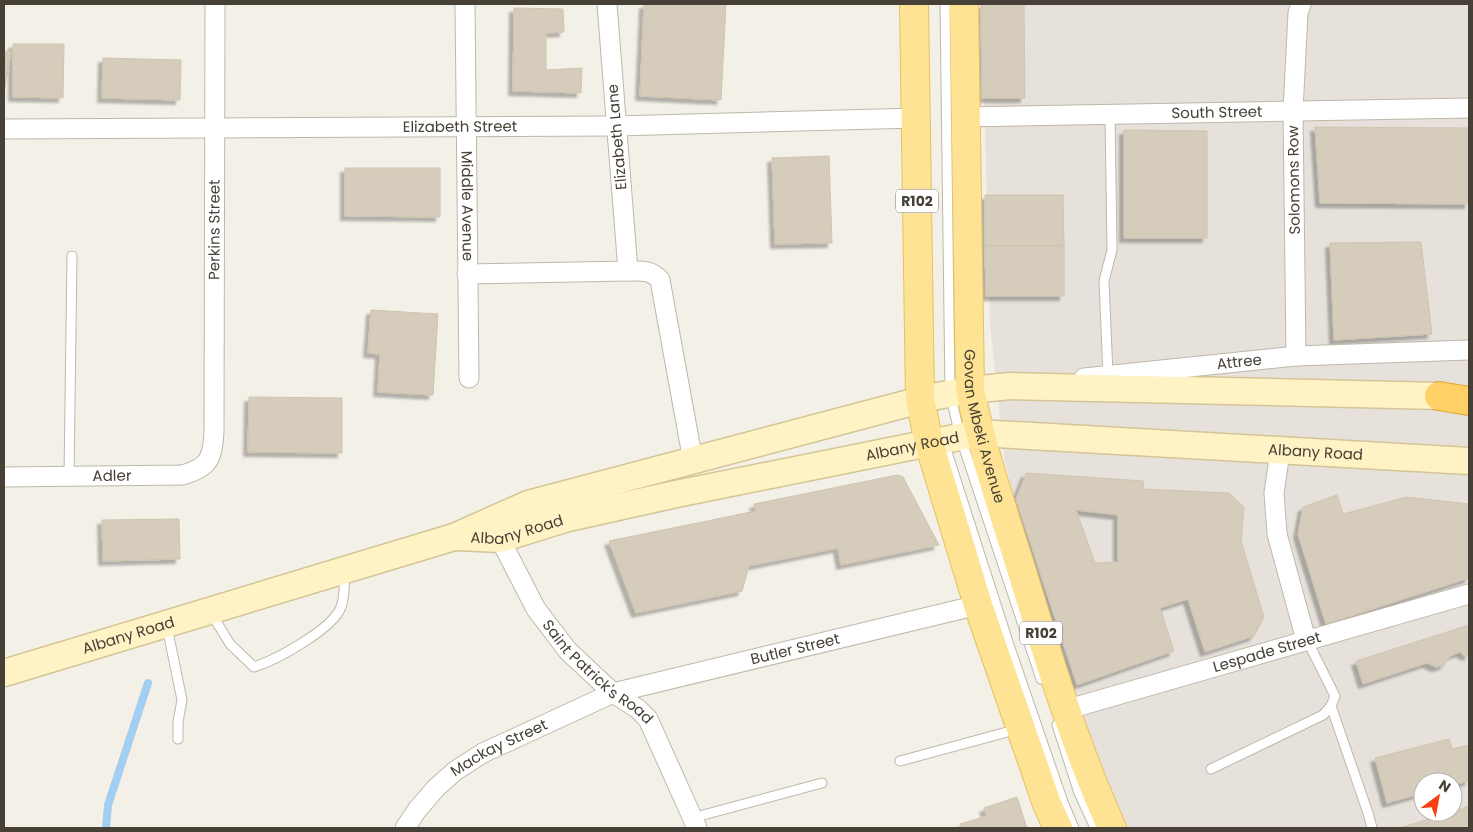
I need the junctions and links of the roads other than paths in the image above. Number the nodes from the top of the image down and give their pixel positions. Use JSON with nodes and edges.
{"nodes":[{"id":1,"x":215,"y":4,"type":"edge"},
{"id":2,"x":465,"y":4,"type":"edge"},
{"id":3,"x":607,"y":4,"type":"edge"},
{"id":4,"x":914,"y":4,"type":"edge"},
{"id":5,"x":945,"y":4,"type":"edge"},
{"id":6,"x":964,"y":4,"type":"edge"},
{"id":7,"x":1301,"y":4,"type":"edge"},
{"id":8,"x":1469,"y":108,"type":"edge"},
{"id":9,"x":1293,"y":111,"type":"junction"},
{"id":10,"x":1110,"y":114,"type":"junction"},
{"id":11,"x":965,"y":117,"type":"junction"},
{"id":12,"x":917,"y":118,"type":"junction"},
{"id":13,"x":616,"y":126,"type":"junction"},
{"id":14,"x":466,"y":127,"type":"junction"},
{"id":15,"x":215,"y":128,"type":"junction"},
{"id":16,"x":4,"y":129,"type":"edge"},
{"id":17,"x":72,"y":256,"type":"dead end"},
{"id":18,"x":628,"y":270,"type":"junction"},
{"id":19,"x":467,"y":274,"type":"junction"},
{"id":20,"x":1469,"y":350,"type":"edge"},
{"id":21,"x":1296,"y":356,"type":"junction"},
{"id":22,"x":1108,"y":375,"type":"junction"},
{"id":23,"x":469,"y":378,"type":"dead end"},
{"id":24,"x":1010,"y":386,"type":"junction"},
{"id":25,"x":1469,"y":394,"type":"edge"},
{"id":26,"x":940,"y":395,"type":"junction"},
{"id":27,"x":1439,"y":396,"type":"junction"},
{"id":28,"x":1469,"y":401,"type":"edge"},
{"id":29,"x":950,"y":437,"type":"junction"},
{"id":30,"x":1280,"y":452,"type":"junction"},
{"id":31,"x":212,"y":456,"type":"joint"},
{"id":32,"x":1469,"y":461,"type":"edge"},
{"id":33,"x":693,"y":462,"type":"junction"},
{"id":34,"x":69,"y":476,"type":"junction"},
{"id":35,"x":4,"y":477,"type":"edge"},
{"id":36,"x":497,"y":529,"type":"junction"},
{"id":37,"x":346,"y":571,"type":"junction"},
{"id":38,"x":1469,"y":594,"type":"edge"},
{"id":39,"x":978,"y":605,"type":"junction"},
{"id":40,"x":210,"y":611,"type":"junction"},
{"id":41,"x":166,"y":624,"type":"junction"},
{"id":42,"x":1306,"y":640,"type":"junction"},
{"id":43,"x":4,"y":673,"type":"edge"},
{"id":44,"x":1045,"y":691,"type":"dead end"},
{"id":45,"x":613,"y":694,"type":"junction"},
{"id":46,"x":1331,"y":706,"type":"junction"},
{"id":47,"x":1060,"y":713,"type":"junction"},
{"id":48,"x":1020,"y":729,"type":"junction"},
{"id":49,"x":178,"y":739,"type":"dead end"},
{"id":50,"x":900,"y":762,"type":"dead end"},
{"id":51,"x":1211,"y":769,"type":"dead end"},
{"id":52,"x":822,"y":783,"type":"dead end"},
{"id":53,"x":695,"y":823,"type":"edge"},
{"id":54,"x":405,"y":828,"type":"edge"},
{"id":55,"x":1058,"y":828,"type":"edge"},
{"id":56,"x":1074,"y":828,"type":"edge"},
{"id":57,"x":1095,"y":828,"type":"edge"},
{"id":58,"x":1112,"y":828,"type":"edge"},
{"id":59,"x":1372,"y":828,"type":"edge"}],
"edges":[{"from":1,"to":15,"type":"street","name":"Perkins Street"},
{"from":2,"to":14,"type":"street","name":"Middle Avenue"},
{"from":3,"to":13,"type":"street","name":"Elizabeth Lane"},
{"from":4,"to":12,"type":"main road","name":"Govan Mbeki Avenue","number":"R102"},
{"from":5,"to":26,"type":"lane"},
{"from":6,"to":11,"type":"main road","name":"Govan Mbeki Avenue","number":"R102"},
{"from":7,"to":9,"type":"street","name":"Solomons Row"},
{"from":8,"to":9,"type":"street","name":"South Street"},
{"from":9,"to":10,"type":"street","name":"South Street"},
{"from":9,"to":21,"type":"street","name":"Solomons Row"},
{"from":10,"to":11,"type":"street","name":"South Street"},
{"from":10,"to":22,"type":"lane"},
{"from":11,"to":26,"type":"main road","name":"Govan Mbeki Avenue","number":"R102"},
{"from":12,"to":13,"type":"street","name":"Elizabeth Street"},
{"from":12,"to":26,"type":"main road","name":"Govan Mbeki Avenue","number":"R102"},
{"from":13,"to":14,"type":"street","name":"Elizabeth Street"},
{"from":13,"to":18,"type":"street","name":"Elizabeth Lane"},
{"from":14,"to":15,"type":"street","name":"Elizabeth Street"},
{"from":14,"to":19,"type":"street","name":"Middle Avenue"},
{"from":15,"to":16,"type":"street","name":"Elizabeth Street"},
{"from":15,"to":31,"type":"street","name":"Perkins Street"},
{"from":17,"to":34,"type":"lane"},
{"from":18,"to":19,"type":"street"},
{"from":18,"to":33,"type":"street"},
{"from":19,"to":23,"type":"street","name":"Middle Avenue"},
{"from":20,"to":21,"type":"street","name":"Attree"},
{"from":21,"to":22,"type":"street","name":"Attree"},
{"from":22,"to":24,"type":"street","name":"Attree"},
{"from":24,"to":26,"type":"main road","name":"Albany Road"},
{"from":24,"to":27,"type":"main road","name":"Albany Road"},
{"from":25,"to":27,"type":"highway"},
{"from":26,"to":29,"type":"main road","name":"Govan Mbeki Avenue","number":"R102"},
{"from":26,"to":29,"type":"main road","name":"Govan Mbeki Avenue","number":"R102"},
{"from":26,"to":33,"type":"main road","name":"Albany Road"},
{"from":27,"to":28,"type":"highway"},
{"from":29,"to":30,"type":"main road","name":"Albany Road"},
{"from":29,"to":36,"type":"main road","name":"Albany Road"},
{"from":29,"to":39,"type":"main road","name":"Govan Mbeki Avenue","number":"R102"},
{"from":29,"to":44,"type":"lane"},
{"from":29,"to":47,"type":"main road","name":"Govan Mbeki Avenue","number":"R102"},
{"from":29,"to":56,"type":"lane"},
{"from":30,"to":32,"type":"main road","name":"Albany Road"},
{"from":30,"to":42,"type":"street"},
{"from":31,"to":34,"type":"street","name":"Adler"},
{"from":33,"to":36,"type":"main road","name":"Albany Road"},
{"from":34,"to":35,"type":"street","name":"Adler"},
{"from":36,"to":37,"type":"main road","name":"Albany Road"},
{"from":36,"to":45,"type":"street","name":"Saint Patrick's Road"},
{"from":37,"to":40,"type":"main road","name":"Albany Road"},
{"from":37,"to":40,"type":"lane"},
{"from":38,"to":42,"type":"street","name":"Lespade Street"},
{"from":39,"to":45,"type":"street","name":"Butler Street"},
{"from":39,"to":48,"type":"main road","name":"Govan Mbeki Avenue","number":"R102"},
{"from":40,"to":41,"type":"main road","name":"Albany Road"},
{"from":41,"to":43,"type":"main road","name":"Albany Road"},
{"from":41,"to":49,"type":"lane"},
{"from":42,"to":46,"type":"lane"},
{"from":42,"to":47,"type":"street","name":"Lespade Street"},
{"from":45,"to":53,"type":"street","name":"Saint Patrick's Road"},
{"from":45,"to":54,"type":"street","name":"Mackay Street"},
{"from":46,"to":51,"type":"lane"},
{"from":46,"to":59,"type":"lane"},
{"from":47,"to":57,"type":"lane"},
{"from":47,"to":58,"type":"main road","name":"Govan Mbeki Avenue","number":"R102"},
{"from":48,"to":50,"type":"lane"},
{"from":48,"to":55,"type":"main road","name":"Govan Mbeki Avenue","number":"R102"},
{"from":52,"to":53,"type":"lane"}]}
